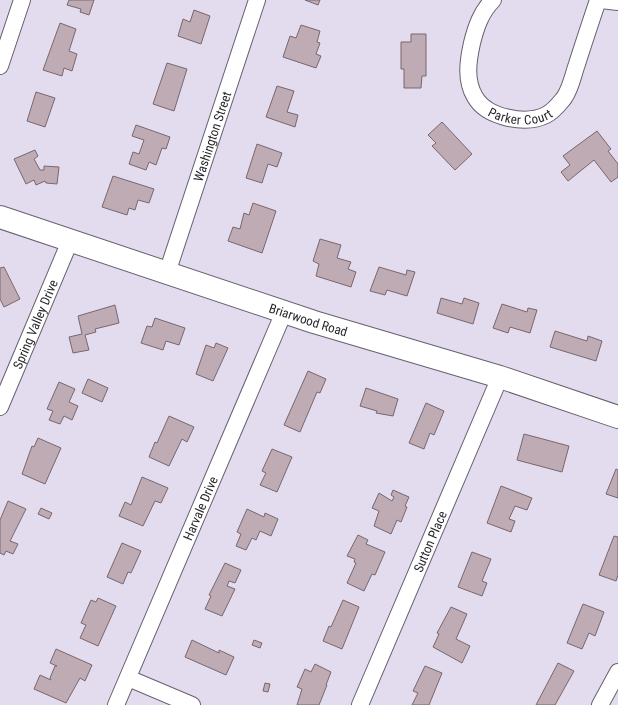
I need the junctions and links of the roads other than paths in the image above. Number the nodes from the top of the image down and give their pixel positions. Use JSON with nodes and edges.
{"nodes":[{"id":1,"x":22,"y":0,"type":"edge"},
{"id":2,"x":258,"y":0,"type":"edge"},
{"id":3,"x":493,"y":0,"type":"edge"},
{"id":4,"x":600,"y":0,"type":"edge"},
{"id":5,"x":618,"y":2,"type":"edge"},
{"id":6,"x":0,"y":66,"type":"edge"},
{"id":7,"x":0,"y":217,"type":"edge"},
{"id":8,"x":70,"y":241,"type":"junction"},
{"id":9,"x":167,"y":273,"type":"junction"},
{"id":10,"x":284,"y":312,"type":"junction"},
{"id":11,"x":500,"y":377,"type":"junction"},
{"id":12,"x":0,"y":407,"type":"edge"},
{"id":13,"x":618,"y":417,"type":"edge"},
{"id":14,"x":618,"y":672,"type":"edge"},
{"id":15,"x":128,"y":678,"type":"junction"},
{"id":16,"x":116,"y":705,"type":"edge"},
{"id":17,"x":192,"y":705,"type":"edge"},
{"id":18,"x":360,"y":705,"type":"edge"},
{"id":19,"x":600,"y":705,"type":"edge"}],
"edges":[{"from":1,"to":6,"type":"street"},
{"from":2,"to":9,"type":"street","name":"Washington Street"},
{"from":3,"to":4,"type":"street","name":"Parker Court"},
{"from":4,"to":5,"type":"street","name":"Parker Court"},
{"from":7,"to":8,"type":"street","name":"Briarwood Road"},
{"from":8,"to":9,"type":"street","name":"Briarwood Road"},
{"from":8,"to":12,"type":"street","name":"Spring Valley Drive"},
{"from":9,"to":10,"type":"street","name":"Briarwood Road"},
{"from":10,"to":11,"type":"street","name":"Briarwood Road"},
{"from":10,"to":15,"type":"street","name":"Harvale Drive"},
{"from":11,"to":13,"type":"street","name":"Briarwood Road"},
{"from":11,"to":18,"type":"street","name":"Sutton Place"},
{"from":14,"to":19,"type":"street"},
{"from":15,"to":16,"type":"street","name":"Harvale Drive"},
{"from":15,"to":17,"type":"street"}]}
